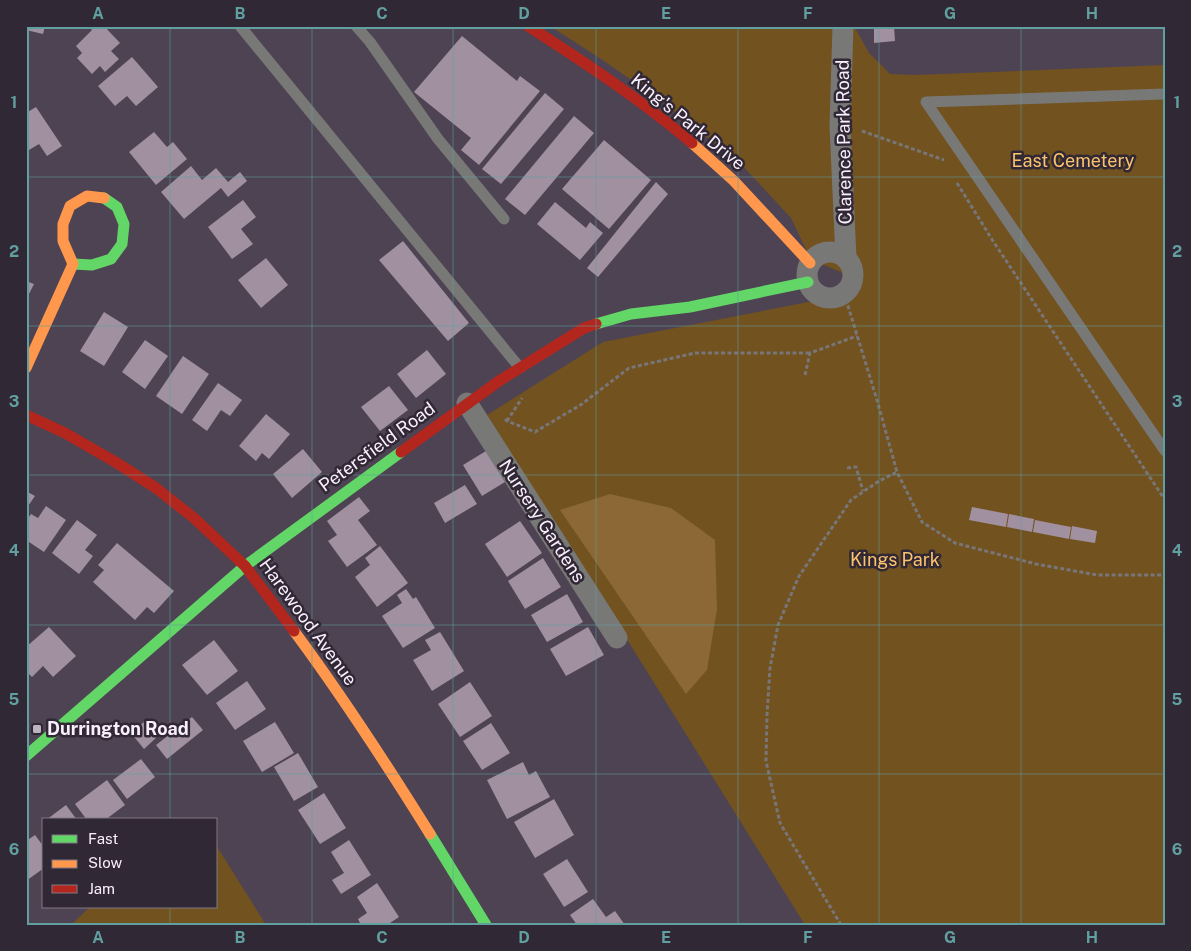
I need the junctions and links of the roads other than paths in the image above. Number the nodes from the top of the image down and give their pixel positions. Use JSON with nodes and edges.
{"nodes":[{"id":1,"x":240,"y":26,"type":"edge"},
{"id":2,"x":356,"y":26,"type":"edge"},
{"id":3,"x":528,"y":26,"type":"edge"},
{"id":4,"x":843,"y":26,"type":"edge"},
{"id":5,"x":1165,"y":94,"type":"edge"},
{"id":6,"x":504,"y":219,"type":"dead end"},
{"id":7,"x":846,"y":258,"type":"junction"},
{"id":8,"x":73,"y":264,"type":"junction"},
{"id":9,"x":809,"y":272,"type":"junction"},
{"id":10,"x":26,"y":368,"type":"edge"},
{"id":11,"x":520,"y":368,"type":"junction"},
{"id":12,"x":467,"y":403,"type":"junction"},
{"id":13,"x":26,"y":415,"type":"edge"},
{"id":14,"x":1165,"y":452,"type":"edge"},
{"id":15,"x":245,"y":566,"type":"junction"},
{"id":16,"x":617,"y":638,"type":"dead end"},
{"id":17,"x":26,"y":756,"type":"edge"},
{"id":18,"x":486,"y":925,"type":"edge"}],
"edges":[{"from":1,"to":11,"type":"lane"},
{"from":2,"to":6,"type":"lane"},
{"from":3,"to":9,"type":"street","name":"King's Park Drive"},
{"from":4,"to":7,"type":"street","name":"Clarence Park Road"},
{"from":5,"to":14,"type":"lane"},
{"from":7,"to":9,"type":"street"},
{"from":7,"to":9,"type":"street"},
{"from":8,"to":8,"type":"street"},
{"from":8,"to":10,"type":"street"},
{"from":9,"to":11,"type":"street","name":"Petersfield Road"},
{"from":11,"to":12,"type":"street","name":"Petersfield Road"},
{"from":12,"to":15,"type":"street","name":"Petersfield Road"},
{"from":12,"to":16,"type":"street","name":"Nursery Gardens"},
{"from":13,"to":15,"type":"street","name":"Harewood Avenue"},
{"from":15,"to":17,"type":"street","name":"Petersfield Road"},
{"from":15,"to":18,"type":"street","name":"Harewood Avenue"}]}
